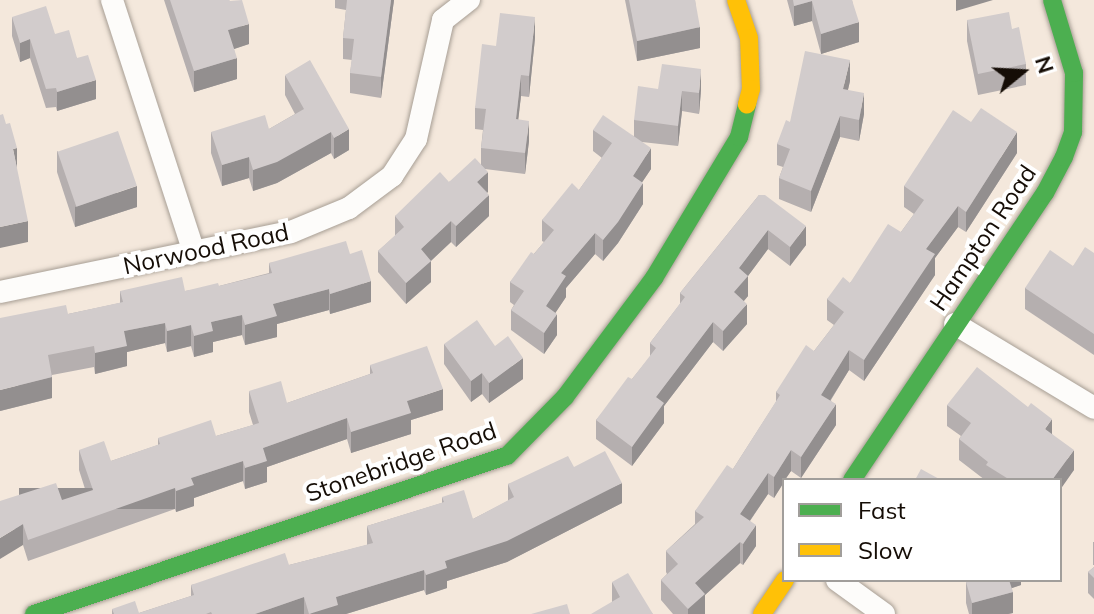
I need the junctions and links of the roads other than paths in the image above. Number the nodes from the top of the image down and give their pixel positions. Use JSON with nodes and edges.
{"nodes":[{"id":1,"x":112,"y":0,"type":"edge"},
{"id":2,"x":469,"y":0,"type":"edge"},
{"id":3,"x":736,"y":0,"type":"edge"},
{"id":4,"x":1052,"y":0,"type":"edge"},
{"id":5,"x":194,"y":252,"type":"junction"},
{"id":6,"x":0,"y":292,"type":"edge"},
{"id":7,"x":955,"y":324,"type":"junction"},
{"id":8,"x":1094,"y":408,"type":"edge"},
{"id":9,"x":853,"y":478,"type":"edge"},
{"id":10,"x":784,"y":582,"type":"edge"},
{"id":11,"x":840,"y":582,"type":"edge"},
{"id":12,"x":34,"y":614,"type":"edge"},
{"id":13,"x":762,"y":614,"type":"edge"},
{"id":14,"x":884,"y":614,"type":"edge"}],
"edges":[{"from":1,"to":5,"type":"street"},
{"from":2,"to":5,"type":"street","name":"Norwood Road"},
{"from":3,"to":12,"type":"street","name":"Stonebridge Road"},
{"from":4,"to":7,"type":"street","name":"Hampton Road"},
{"from":5,"to":6,"type":"street","name":"Norwood Road"},
{"from":7,"to":8,"type":"street"},
{"from":7,"to":9,"type":"street","name":"Hampton Road"},
{"from":10,"to":13,"type":"street"},
{"from":11,"to":14,"type":"street"}]}
